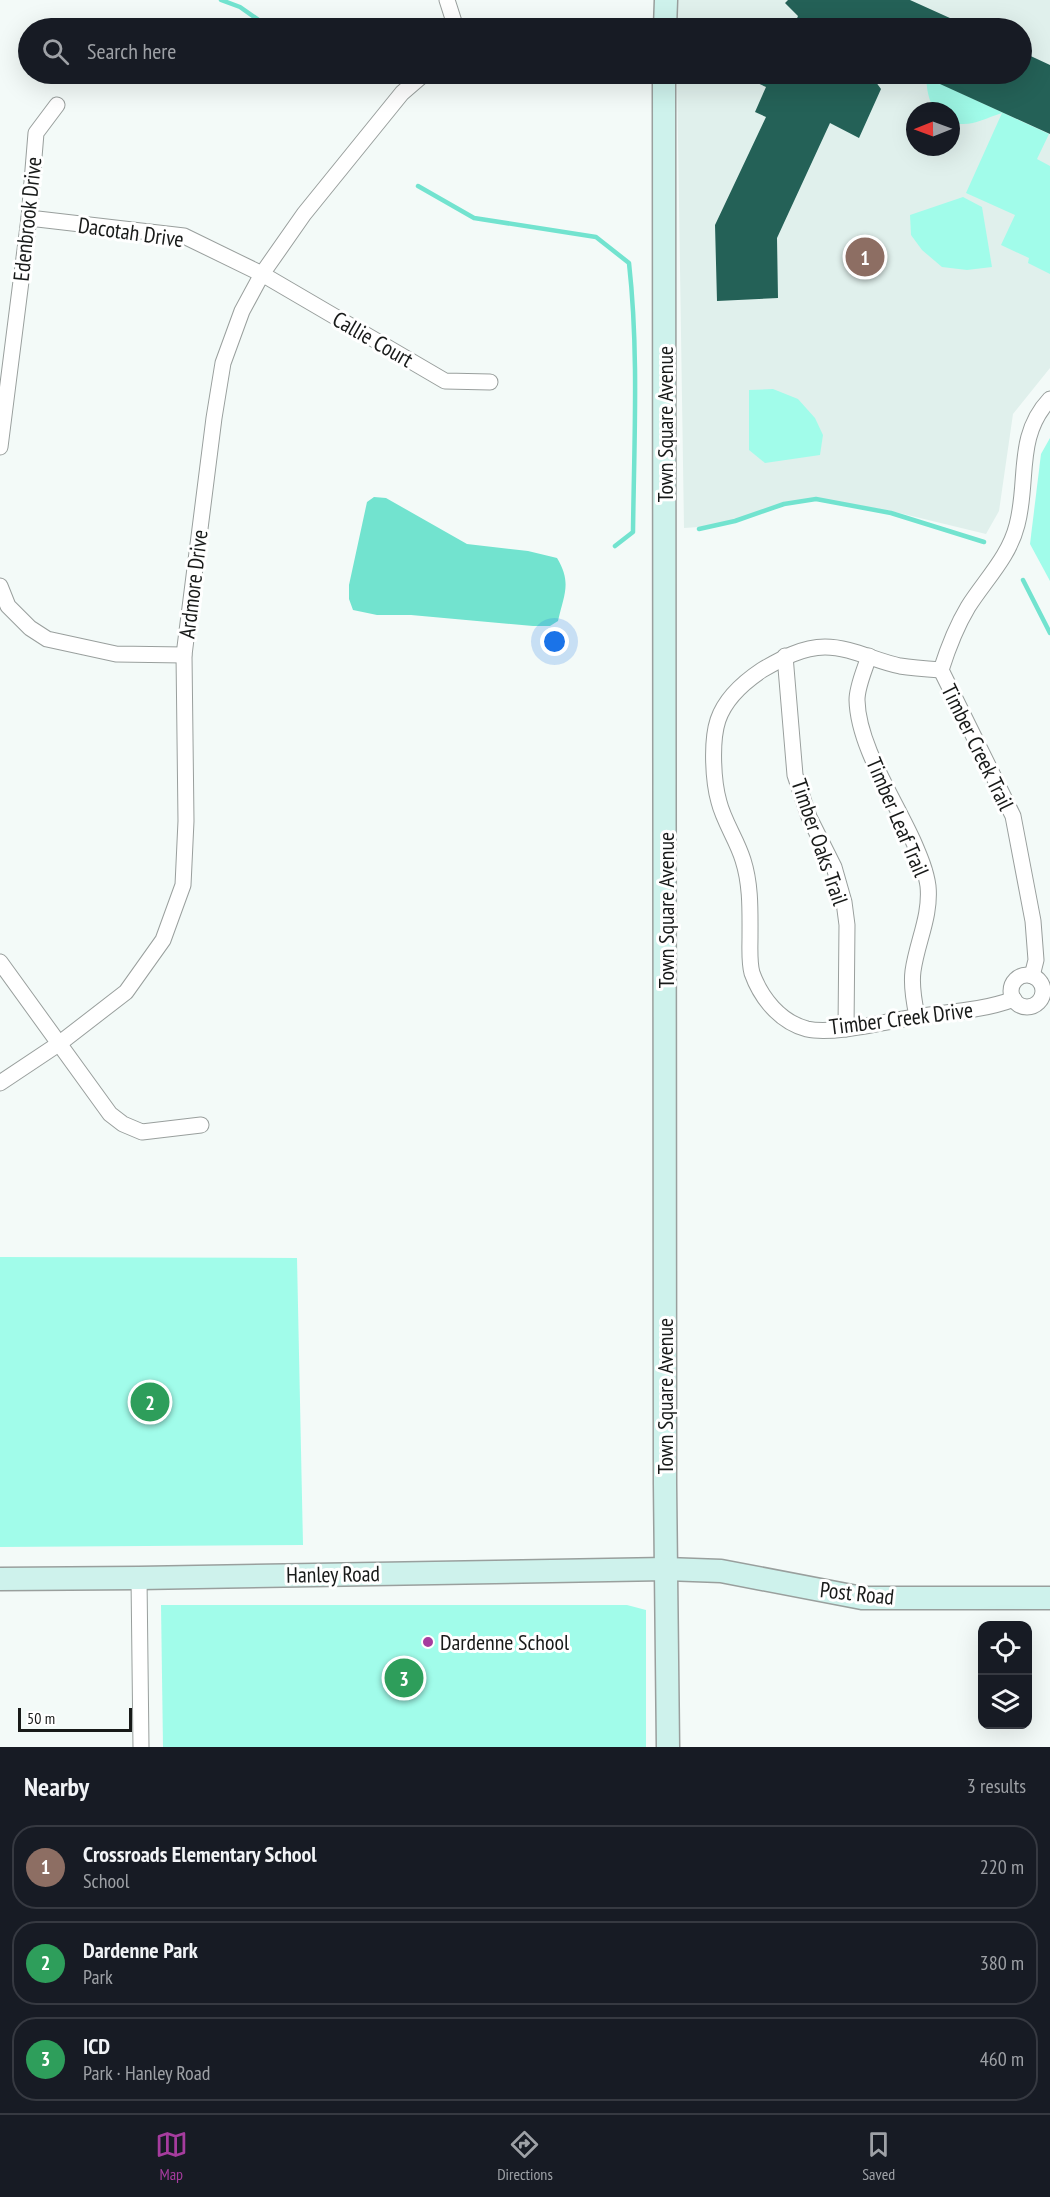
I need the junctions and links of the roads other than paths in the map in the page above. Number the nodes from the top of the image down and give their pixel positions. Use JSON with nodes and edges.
{"nodes":[{"id":1,"x":447,"y":0,"type":"edge"},
{"id":2,"x":666,"y":0,"type":"edge"},
{"id":3,"x":453,"y":18,"type":"edge"},
{"id":4,"x":665,"y":18,"type":"edge"},
{"id":5,"x":412,"y":84,"type":"edge"},
{"id":6,"x":664,"y":84,"type":"edge"},
{"id":7,"x":57,"y":105,"type":"dead end"},
{"id":8,"x":29,"y":218,"type":"junction"},
{"id":9,"x":262,"y":274,"type":"junction"},
{"id":10,"x":490,"y":382,"type":"dead end"},
{"id":11,"x":1050,"y":399,"type":"edge"},
{"id":12,"x":0,"y":447,"type":"edge"},
{"id":13,"x":0,"y":586,"type":"edge"},
{"id":14,"x":4,"y":609,"type":"edge"},
{"id":15,"x":184,"y":655,"type":"junction"},
{"id":16,"x":785,"y":656,"type":"junction"},
{"id":17,"x":869,"y":656,"type":"junction"},
{"id":18,"x":940,"y":670,"type":"junction"},
{"id":19,"x":0,"y":962,"type":"edge"},
{"id":20,"x":1032,"y":976,"type":"junction"},
{"id":21,"x":1014,"y":999,"type":"junction"},
{"id":22,"x":917,"y":1017,"type":"junction"},
{"id":23,"x":846,"y":1029,"type":"junction"},
{"id":24,"x":60,"y":1043,"type":"junction"},
{"id":25,"x":0,"y":1083,"type":"edge"},
{"id":26,"x":201,"y":1125,"type":"dead end"},
{"id":27,"x":666,"y":1569,"type":"junction"},
{"id":28,"x":140,"y":1578,"type":"junction"},
{"id":29,"x":0,"y":1579,"type":"edge"},
{"id":30,"x":1050,"y":1598,"type":"edge"},
{"id":31,"x":141,"y":1747,"type":"edge"},
{"id":32,"x":668,"y":1747,"type":"edge"}],
"edges":[{"from":1,"to":3,"type":"street"},
{"from":2,"to":4,"type":"main road"},
{"from":5,"to":9,"type":"street","name":"Ardmore Drive"},
{"from":6,"to":27,"type":"main road","name":"Town Square Avenue"},
{"from":7,"to":8,"type":"street","name":"Edenbrook Drive"},
{"from":8,"to":9,"type":"street","name":"Dacotah Drive"},
{"from":8,"to":12,"type":"street","name":"Edenbrook Drive"},
{"from":9,"to":10,"type":"street","name":"Callie Court"},
{"from":9,"to":15,"type":"street","name":"Ardmore Drive"},
{"from":11,"to":18,"type":"street","name":"Timber Creek Trail"},
{"from":13,"to":14,"type":"street"},
{"from":14,"to":15,"type":"street"},
{"from":15,"to":24,"type":"street","name":"Ardmore Drive"},
{"from":16,"to":17,"type":"street","name":"Timber Creek Drive"},
{"from":16,"to":23,"type":"street","name":"Timber Oaks Trail"},
{"from":16,"to":23,"type":"street","name":"Timber Creek Drive"},
{"from":17,"to":18,"type":"street","name":"Timber Creek Drive"},
{"from":17,"to":22,"type":"street","name":"Timber Leaf Trail"},
{"from":18,"to":20,"type":"street","name":"Timber Creek Trail"},
{"from":19,"to":24,"type":"street"},
{"from":20,"to":21,"type":"street"},
{"from":20,"to":21,"type":"street","name":"Timber Creek Trail"},
{"from":21,"to":22,"type":"street","name":"Timber Creek Drive"},
{"from":22,"to":23,"type":"street","name":"Timber Creek Drive"},
{"from":24,"to":25,"type":"street","name":"Ardmore Drive"},
{"from":24,"to":26,"type":"street"},
{"from":27,"to":28,"type":"main road","name":"Hanley Road"},
{"from":27,"to":30,"type":"main road","name":"Post Road"},
{"from":27,"to":32,"type":"main road","name":"Town Square Avenue"},
{"from":28,"to":29,"type":"main road","name":"Hanley Road"},
{"from":28,"to":31,"type":"street"}]}
